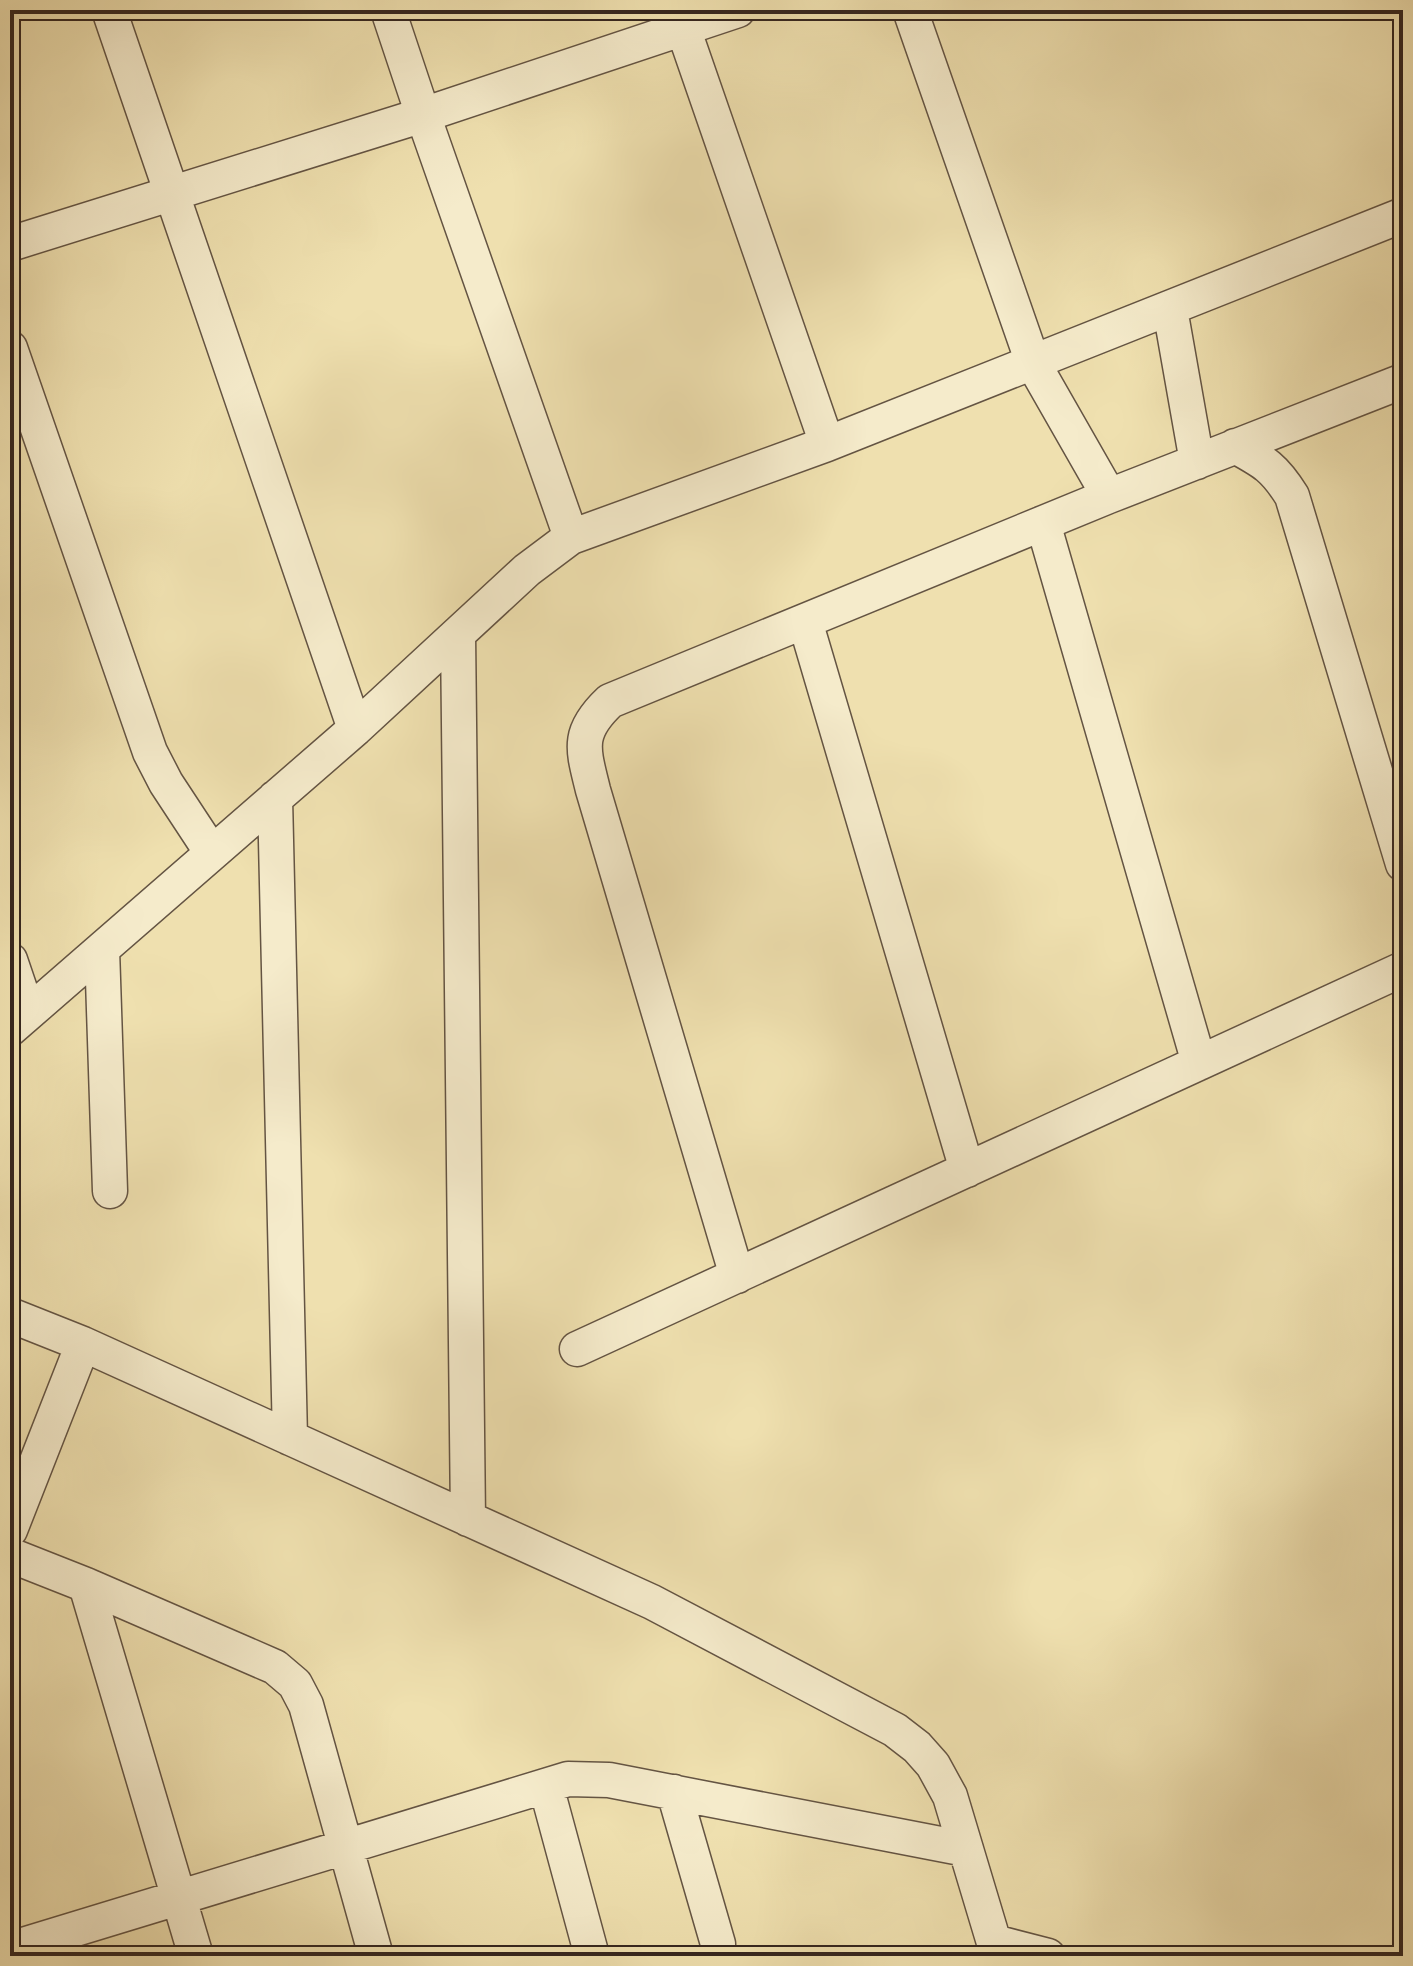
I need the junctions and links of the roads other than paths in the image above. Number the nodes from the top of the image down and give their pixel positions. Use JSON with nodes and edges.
{"nodes":[{"id":1,"x":109,"y":10,"type":"edge"},
{"id":2,"x":388,"y":10,"type":"edge"},
{"id":3,"x":738,"y":10,"type":"edge"},
{"id":4,"x":910,"y":10,"type":"edge"},
{"id":5,"x":646,"y":25,"type":"edge"},
{"id":6,"x":683,"y":28,"type":"junction"},
{"id":7,"x":423,"y":115,"type":"junction"},
{"id":8,"x":171,"y":194,"type":"junction"},
{"id":9,"x":1403,"y":215,"type":"edge"},
{"id":10,"x":10,"y":244,"type":"edge"},
{"id":11,"x":1170,"y":309,"type":"junction"},
{"id":12,"x":10,"y":348,"type":"edge"},
{"id":13,"x":1033,"y":363,"type":"junction"},
{"id":14,"x":1403,"y":381,"type":"edge"},
{"id":15,"x":827,"y":444,"type":"junction"},
{"id":16,"x":1235,"y":446,"type":"junction"},
{"id":17,"x":1197,"y":462,"type":"junction"},
{"id":18,"x":1109,"y":496,"type":"junction"},
{"id":19,"x":1043,"y":523,"type":"junction"},
{"id":20,"x":571,"y":537,"type":"junction"},
{"id":21,"x":805,"y":621,"type":"junction"},
{"id":22,"x":458,"y":634,"type":"junction"},
{"id":23,"x":355,"y":729,"type":"junction"},
{"id":24,"x":275,"y":798,"type":"junction"},
{"id":25,"x":212,"y":853,"type":"junction"},
{"id":26,"x":1403,"y":864,"type":"edge"},
{"id":27,"x":102,"y":949,"type":"junction"},
{"id":28,"x":10,"y":960,"type":"edge"},
{"id":29,"x":1403,"y":969,"type":"edge"},
{"id":30,"x":19,"y":1021,"type":"edge"},
{"id":31,"x":1199,"y":1063,"type":"junction"},
{"id":32,"x":967,"y":1170,"type":"junction"},
{"id":33,"x":110,"y":1191,"type":"dead end"},
{"id":34,"x":737,"y":1276,"type":"junction"},
{"id":35,"x":10,"y":1315,"type":"edge"},
{"id":36,"x":83,"y":1344,"type":"junction"},
{"id":37,"x":577,"y":1349,"type":"dead end"},
{"id":38,"x":290,"y":1438,"type":"junction"},
{"id":39,"x":468,"y":1519,"type":"junction"},
{"id":40,"x":10,"y":1530,"type":"edge"},
{"id":41,"x":10,"y":1555,"type":"edge"},
{"id":42,"x":86,"y":1585,"type":"junction"},
{"id":43,"x":546,"y":1786,"type":"junction"},
{"id":44,"x":674,"y":1792,"type":"junction"},
{"id":45,"x":344,"y":1847,"type":"junction"},
{"id":46,"x":966,"y":1849,"type":"junction"},
{"id":47,"x":179,"y":1898,"type":"junction"},
{"id":48,"x":10,"y":1949,"type":"edge"},
{"id":49,"x":996,"y":1949,"type":"edge"},
{"id":50,"x":196,"y":1956,"type":"edge"},
{"id":51,"x":376,"y":1956,"type":"edge"},
{"id":52,"x":592,"y":1956,"type":"edge"},
{"id":53,"x":717,"y":1956,"type":"edge"},
{"id":54,"x":1048,"y":1956,"type":"edge"}],
"edges":[{"from":1,"to":8,"type":"street"},
{"from":2,"to":7,"type":"street"},
{"from":3,"to":6,"type":"street"},
{"from":4,"to":13,"type":"street"},
{"from":5,"to":6,"type":"street"},
{"from":5,"to":7,"type":"street"},
{"from":6,"to":15,"type":"street"},
{"from":7,"to":8,"type":"street"},
{"from":7,"to":20,"type":"street"},
{"from":8,"to":10,"type":"street"},
{"from":8,"to":23,"type":"street"},
{"from":9,"to":11,"type":"street"},
{"from":11,"to":13,"type":"street"},
{"from":11,"to":17,"type":"street"},
{"from":12,"to":25,"type":"street"},
{"from":13,"to":15,"type":"street"},
{"from":13,"to":18,"type":"street"},
{"from":14,"to":16,"type":"street"},
{"from":15,"to":20,"type":"street"},
{"from":16,"to":17,"type":"street"},
{"from":16,"to":26,"type":"street"},
{"from":17,"to":18,"type":"street"},
{"from":18,"to":19,"type":"street"},
{"from":19,"to":21,"type":"street"},
{"from":19,"to":31,"type":"street"},
{"from":20,"to":22,"type":"street"},
{"from":21,"to":32,"type":"street"},
{"from":21,"to":34,"type":"street"},
{"from":22,"to":23,"type":"street"},
{"from":22,"to":39,"type":"street"},
{"from":23,"to":24,"type":"street"},
{"from":24,"to":25,"type":"street"},
{"from":24,"to":38,"type":"street"},
{"from":25,"to":27,"type":"street"},
{"from":27,"to":30,"type":"street"},
{"from":27,"to":33,"type":"street"},
{"from":28,"to":30,"type":"street"},
{"from":29,"to":31,"type":"street"},
{"from":31,"to":32,"type":"street"},
{"from":32,"to":34,"type":"street"},
{"from":34,"to":37,"type":"street"},
{"from":35,"to":36,"type":"street"},
{"from":36,"to":38,"type":"street"},
{"from":36,"to":40,"type":"street"},
{"from":38,"to":39,"type":"street"},
{"from":39,"to":46,"type":"street"},
{"from":41,"to":42,"type":"street"},
{"from":42,"to":45,"type":"street"},
{"from":42,"to":47,"type":"street"},
{"from":43,"to":44,"type":"street"},
{"from":43,"to":45,"type":"street"},
{"from":43,"to":52,"type":"street"},
{"from":44,"to":46,"type":"street"},
{"from":44,"to":53,"type":"street"},
{"from":45,"to":47,"type":"street"},
{"from":45,"to":51,"type":"street"},
{"from":46,"to":49,"type":"street"},
{"from":47,"to":48,"type":"street"},
{"from":47,"to":50,"type":"street"},
{"from":49,"to":54,"type":"street"}]}
